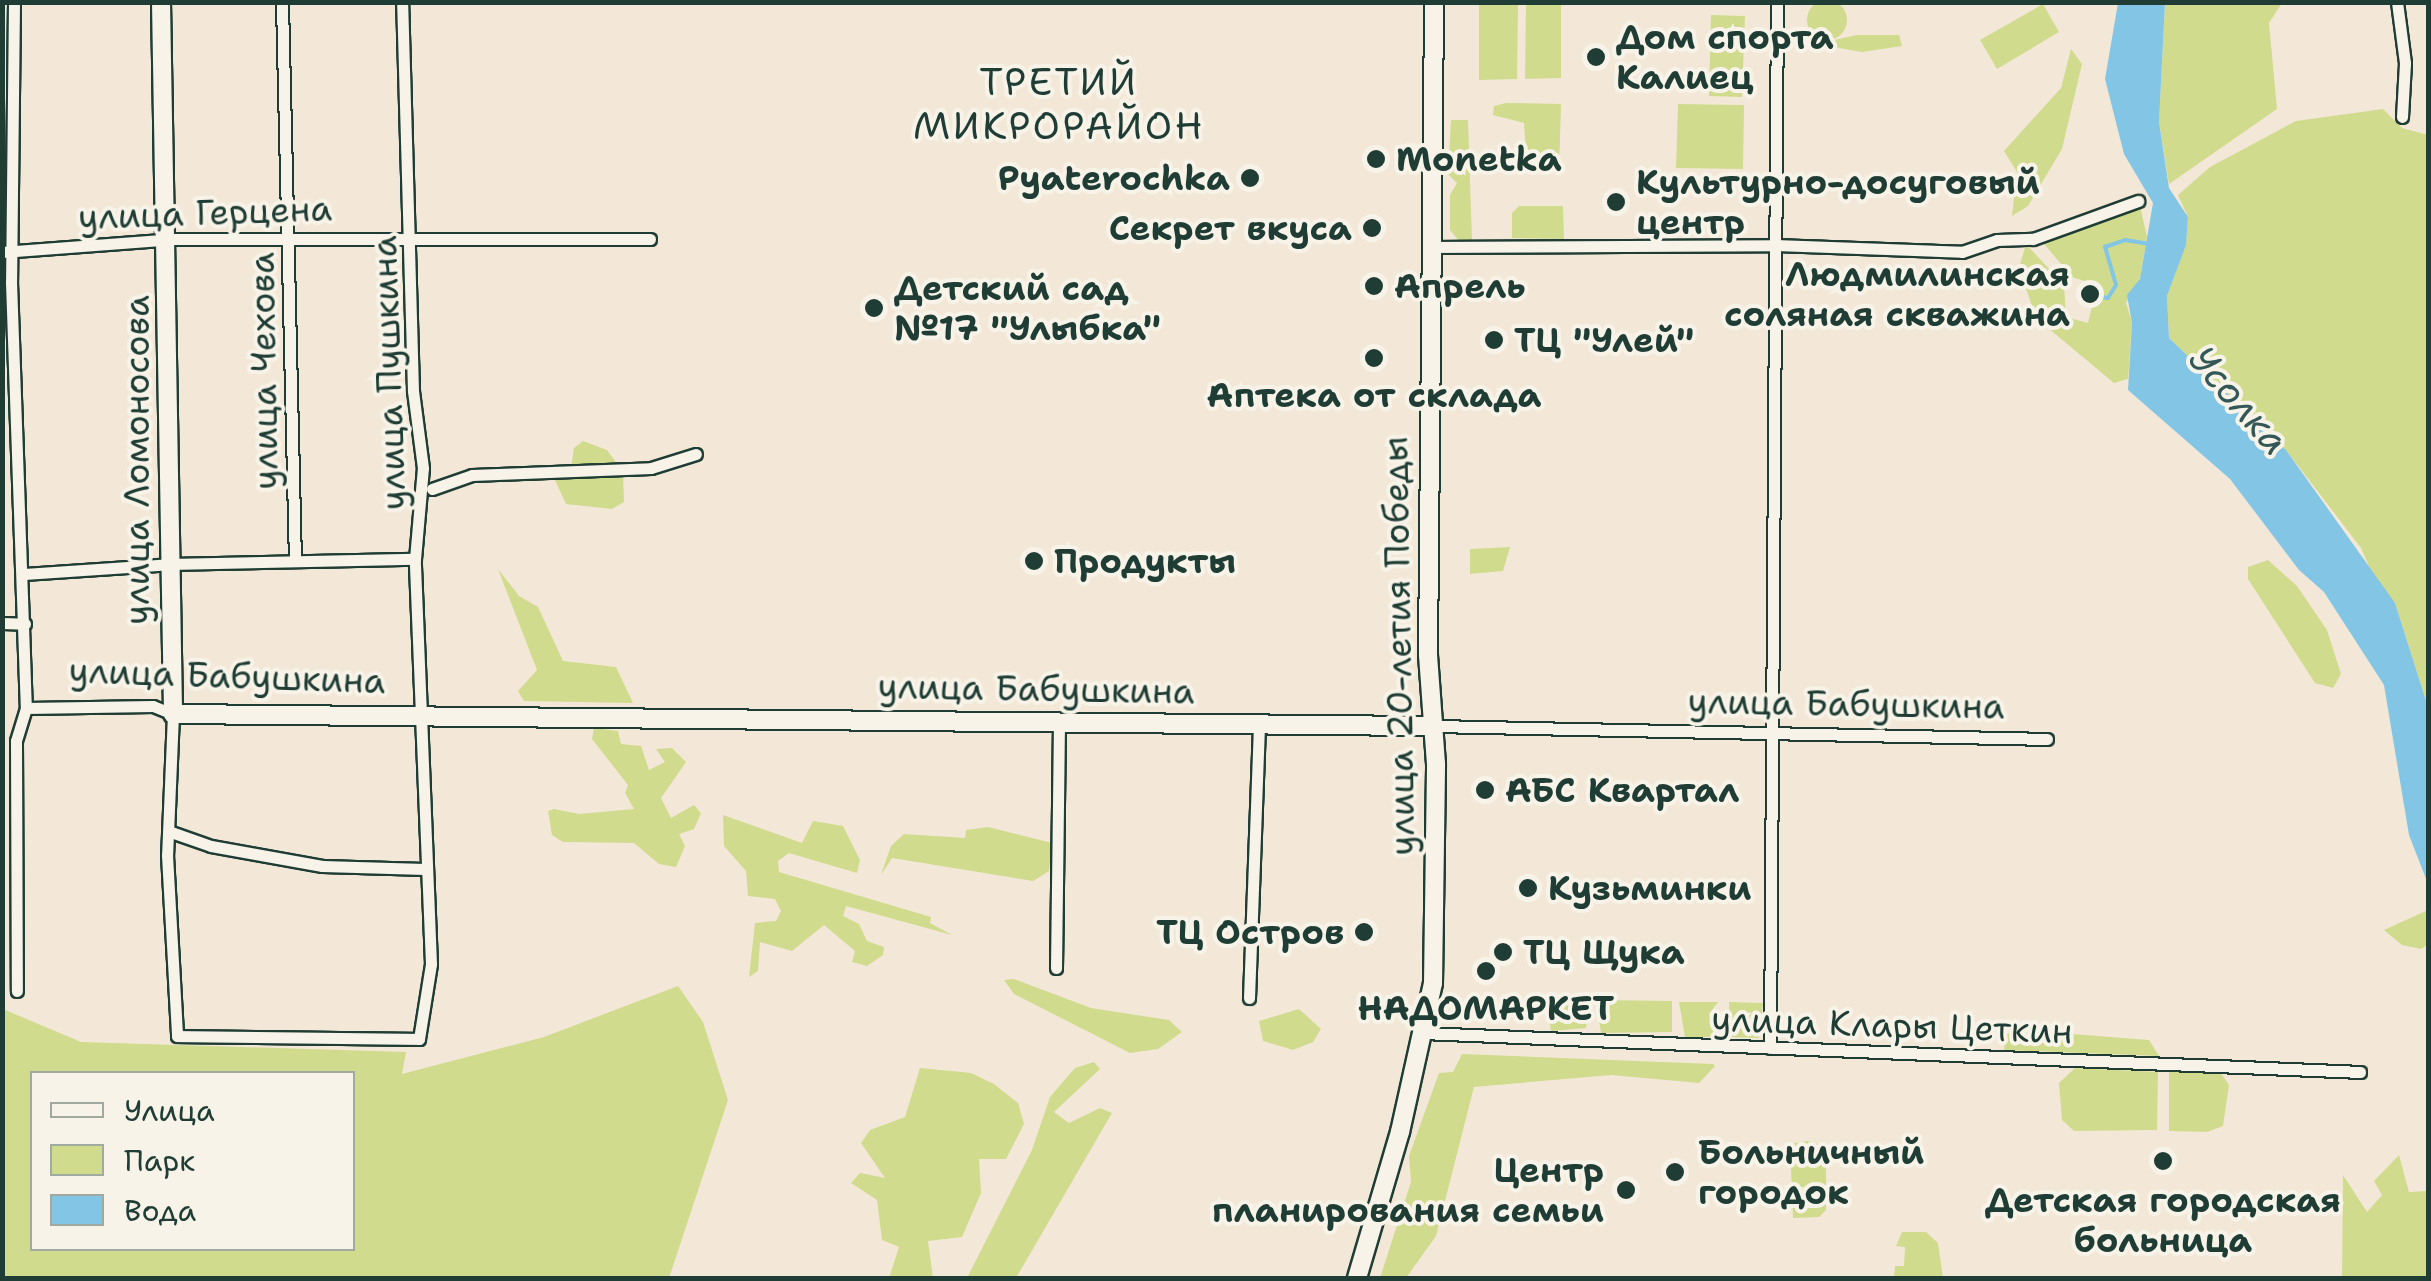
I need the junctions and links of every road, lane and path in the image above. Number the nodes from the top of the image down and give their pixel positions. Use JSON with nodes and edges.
{"nodes":[{"id":1,"x":14,"y":2,"type":"edge"},
{"id":2,"x":162,"y":2,"type":"edge"},
{"id":3,"x":282,"y":2,"type":"edge"},
{"id":4,"x":402,"y":2,"type":"edge"},
{"id":5,"x":1434,"y":2,"type":"edge"},
{"id":6,"x":1777,"y":2,"type":"edge"},
{"id":7,"x":2396,"y":2,"type":"edge"},
{"id":8,"x":2402,"y":116,"type":"dead end"},
{"id":9,"x":2138,"y":202,"type":"dead end"},
{"id":10,"x":413,"y":236,"type":"junction"},
{"id":11,"x":290,"y":237,"type":"junction"},
{"id":12,"x":650,"y":239,"type":"dead end"},
{"id":13,"x":168,"y":240,"type":"junction"},
{"id":14,"x":1775,"y":245,"type":"junction"},
{"id":15,"x":1428,"y":247,"type":"junction"},
{"id":16,"x":8,"y":250,"type":"edge"},
{"id":17,"x":696,"y":454,"type":"dead end"},
{"id":18,"x":432,"y":489,"type":"dead end"},
{"id":19,"x":415,"y":559,"type":"junction"},
{"id":20,"x":295,"y":560,"type":"junction"},
{"id":21,"x":169,"y":564,"type":"junction"},
{"id":22,"x":24,"y":574,"type":"junction"},
{"id":23,"x":2,"y":623,"type":"edge"},
{"id":24,"x":25,"y":624,"type":"junction"},
{"id":25,"x":26,"y":708,"type":"junction"},
{"id":26,"x":173,"y":714,"type":"junction"},
{"id":27,"x":421,"y":714,"type":"junction"},
{"id":28,"x":1059,"y":722,"type":"junction"},
{"id":29,"x":1259,"y":724,"type":"junction"},
{"id":30,"x":1434,"y":726,"type":"junction"},
{"id":31,"x":1772,"y":738,"type":"junction"},
{"id":32,"x":2047,"y":739,"type":"dead end"},
{"id":33,"x":16,"y":806,"type":"junction"},
{"id":34,"x":2,"y":808,"type":"edge"},
{"id":35,"x":171,"y":832,"type":"junction"},
{"id":36,"x":425,"y":869,"type":"junction"},
{"id":37,"x":1056,"y":968,"type":"dead end"},
{"id":38,"x":17,"y":991,"type":"dead end"},
{"id":39,"x":1249,"y":998,"type":"dead end"},
{"id":40,"x":1423,"y":1033,"type":"junction"},
{"id":41,"x":419,"y":1039,"type":"joint"},
{"id":42,"x":1770,"y":1048,"type":"junction"},
{"id":43,"x":2360,"y":1072,"type":"dead end"},
{"id":44,"x":1357,"y":1278,"type":"edge"}],
"edges":[{"from":1,"to":16,"type":"street"},
{"from":2,"to":13,"type":"street","name":"улица Ломоносова"},
{"from":3,"to":11,"type":"street","name":"улица Чехова"},
{"from":4,"to":10,"type":"street","name":"улица Пушкина"},
{"from":5,"to":15,"type":"street","name":"улица 20-летия Победы"},
{"from":6,"to":14,"type":"street"},
{"from":7,"to":8,"type":"street"},
{"from":9,"to":14,"type":"street"},
{"from":10,"to":11,"type":"street","name":"улица Герцена"},
{"from":10,"to":12,"type":"street","name":"улица Герцена"},
{"from":10,"to":19,"type":"street","name":"улица Пушкина"},
{"from":11,"to":13,"type":"street","name":"улица Герцена"},
{"from":11,"to":20,"type":"street","name":"улица Чехова"},
{"from":13,"to":16,"type":"street","name":"улица Герцена"},
{"from":13,"to":21,"type":"street","name":"улица Ломоносова"},
{"from":14,"to":15,"type":"street"},
{"from":14,"to":31,"type":"street"},
{"from":15,"to":30,"type":"street","name":"улица 20-летия Победы"},
{"from":16,"to":22,"type":"street"},
{"from":17,"to":18,"type":"street"},
{"from":19,"to":20,"type":"street"},
{"from":19,"to":27,"type":"street","name":"улица Пушкина"},
{"from":20,"to":21,"type":"street"},
{"from":21,"to":22,"type":"street"},
{"from":21,"to":26,"type":"street","name":"улица Ломоносова"},
{"from":22,"to":24,"type":"street"},
{"from":23,"to":24,"type":"street"},
{"from":24,"to":25,"type":"street"},
{"from":25,"to":26,"type":"street","name":"улица Бабушкина"},
{"from":25,"to":33,"type":"street"},
{"from":26,"to":27,"type":"street","name":"улица Бабушкина"},
{"from":26,"to":35,"type":"street","name":"улица Ломоносова"},
{"from":27,"to":28,"type":"street","name":"улица Бабушкина"},
{"from":27,"to":36,"type":"street","name":"улица Пушкина"},
{"from":28,"to":29,"type":"street","name":"улица Бабушкина"},
{"from":28,"to":37,"type":"street"},
{"from":29,"to":30,"type":"street","name":"улица Бабушкина"},
{"from":29,"to":39,"type":"street"},
{"from":30,"to":31,"type":"street","name":"улица Бабушкина"},
{"from":30,"to":40,"type":"street","name":"улица 20-летия Победы"},
{"from":31,"to":32,"type":"street","name":"улица Бабушкина"},
{"from":31,"to":42,"type":"street"},
{"from":33,"to":34,"type":"street"},
{"from":33,"to":38,"type":"street"},
{"from":35,"to":36,"type":"street"},
{"from":35,"to":41,"type":"street","name":"улица Ломоносова"},
{"from":36,"to":41,"type":"street","name":"улица Пушкина"},
{"from":40,"to":42,"type":"street","name":"улица Клары Цеткин"},
{"from":40,"to":44,"type":"street","name":"улица 20-летия Победы"},
{"from":42,"to":43,"type":"street","name":"улица Клары Цеткин"}]}
